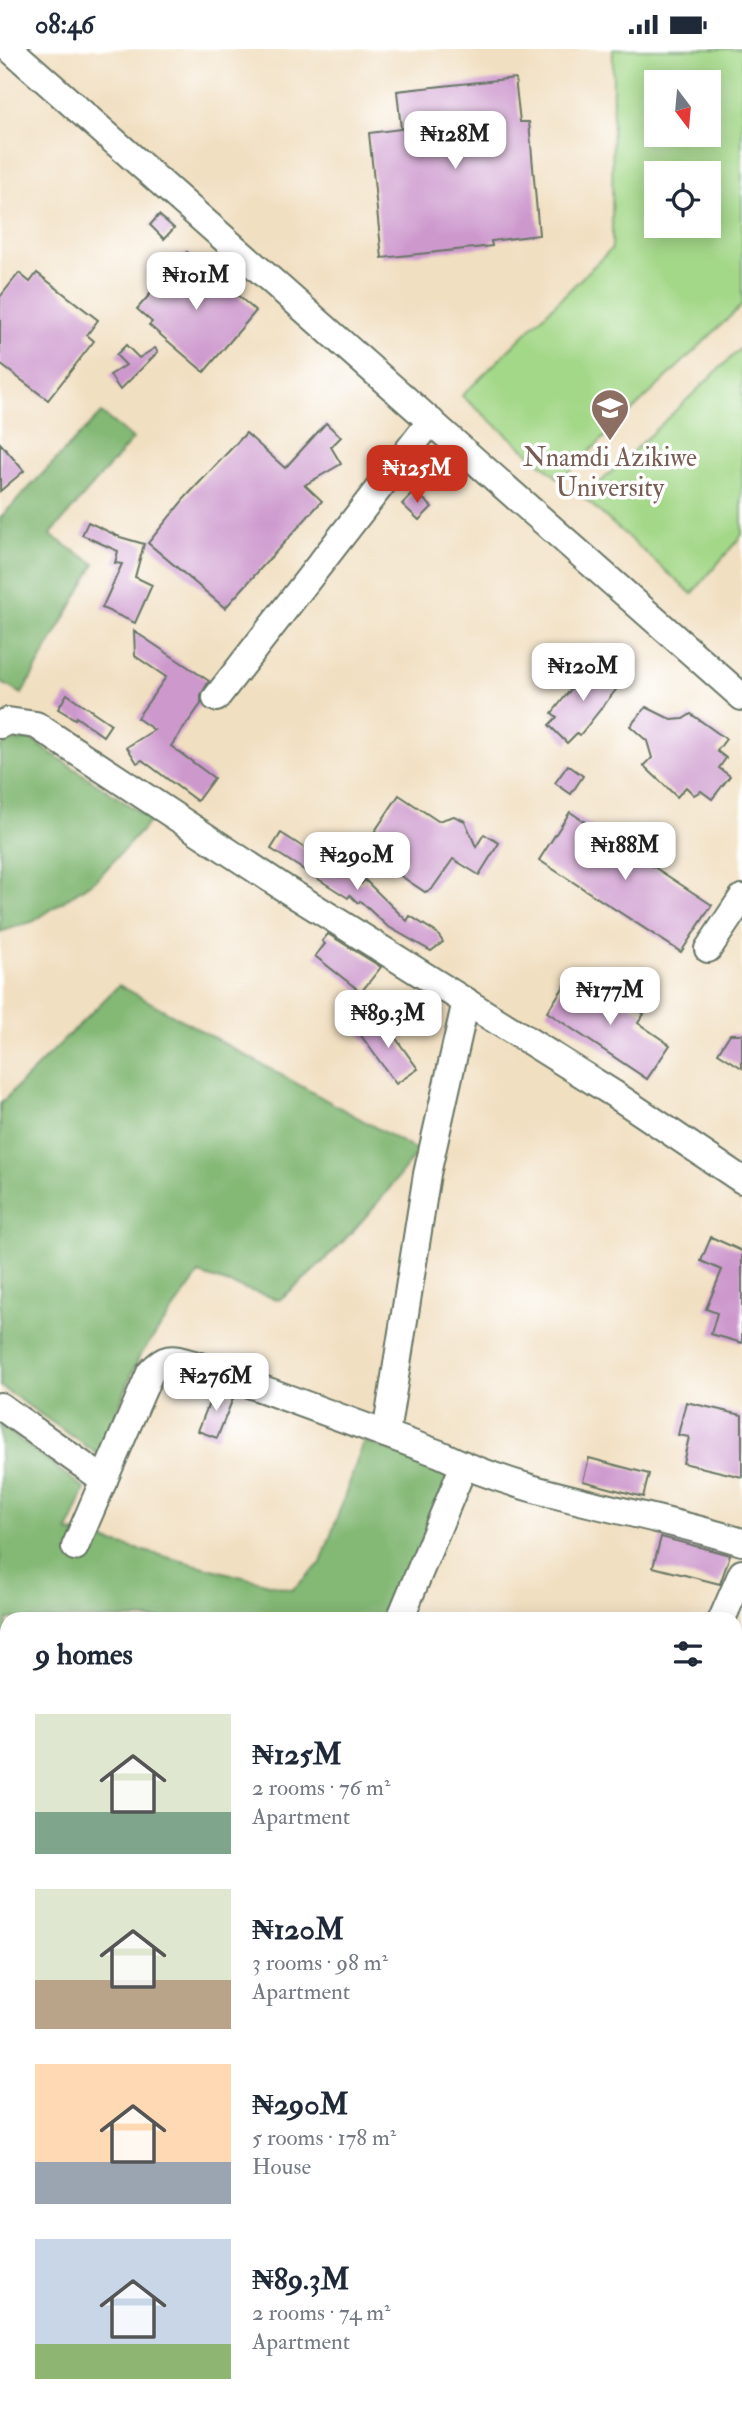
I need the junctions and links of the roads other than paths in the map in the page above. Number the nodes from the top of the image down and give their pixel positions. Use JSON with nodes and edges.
{"nodes":[{"id":1,"x":10,"y":49,"type":"edge"},
{"id":2,"x":431,"y":421,"type":"junction"},
{"id":3,"x":742,"y":697,"type":"edge"},
{"id":4,"x":216,"y":698,"type":"dead end"},
{"id":5,"x":0,"y":725,"type":"edge"},
{"id":6,"x":742,"y":898,"type":"edge"},
{"id":7,"x":708,"y":949,"type":"dead end"},
{"id":8,"x":466,"y":1000,"type":"junction"},
{"id":9,"x":742,"y":1180,"type":"edge"},
{"id":10,"x":0,"y":1406,"type":"edge"},
{"id":11,"x":386,"y":1434,"type":"junction"},
{"id":12,"x":464,"y":1465,"type":"junction"},
{"id":13,"x":104,"y":1480,"type":"junction"},
{"id":14,"x":742,"y":1542,"type":"edge"},
{"id":15,"x":75,"y":1547,"type":"dead end"},
{"id":16,"x":742,"y":1573,"type":"edge"},
{"id":17,"x":403,"y":1612,"type":"edge"},
{"id":18,"x":725,"y":1612,"type":"edge"}],
"edges":[{"from":1,"to":2,"type":"street"},
{"from":2,"to":3,"type":"street"},
{"from":2,"to":4,"type":"street"},
{"from":5,"to":8,"type":"street"},
{"from":6,"to":7,"type":"street"},
{"from":8,"to":9,"type":"street"},
{"from":8,"to":11,"type":"street"},
{"from":10,"to":13,"type":"street"},
{"from":11,"to":12,"type":"street"},
{"from":11,"to":13,"type":"street"},
{"from":12,"to":14,"type":"street"},
{"from":12,"to":17,"type":"street"},
{"from":13,"to":15,"type":"street"},
{"from":16,"to":18,"type":"street"}]}
